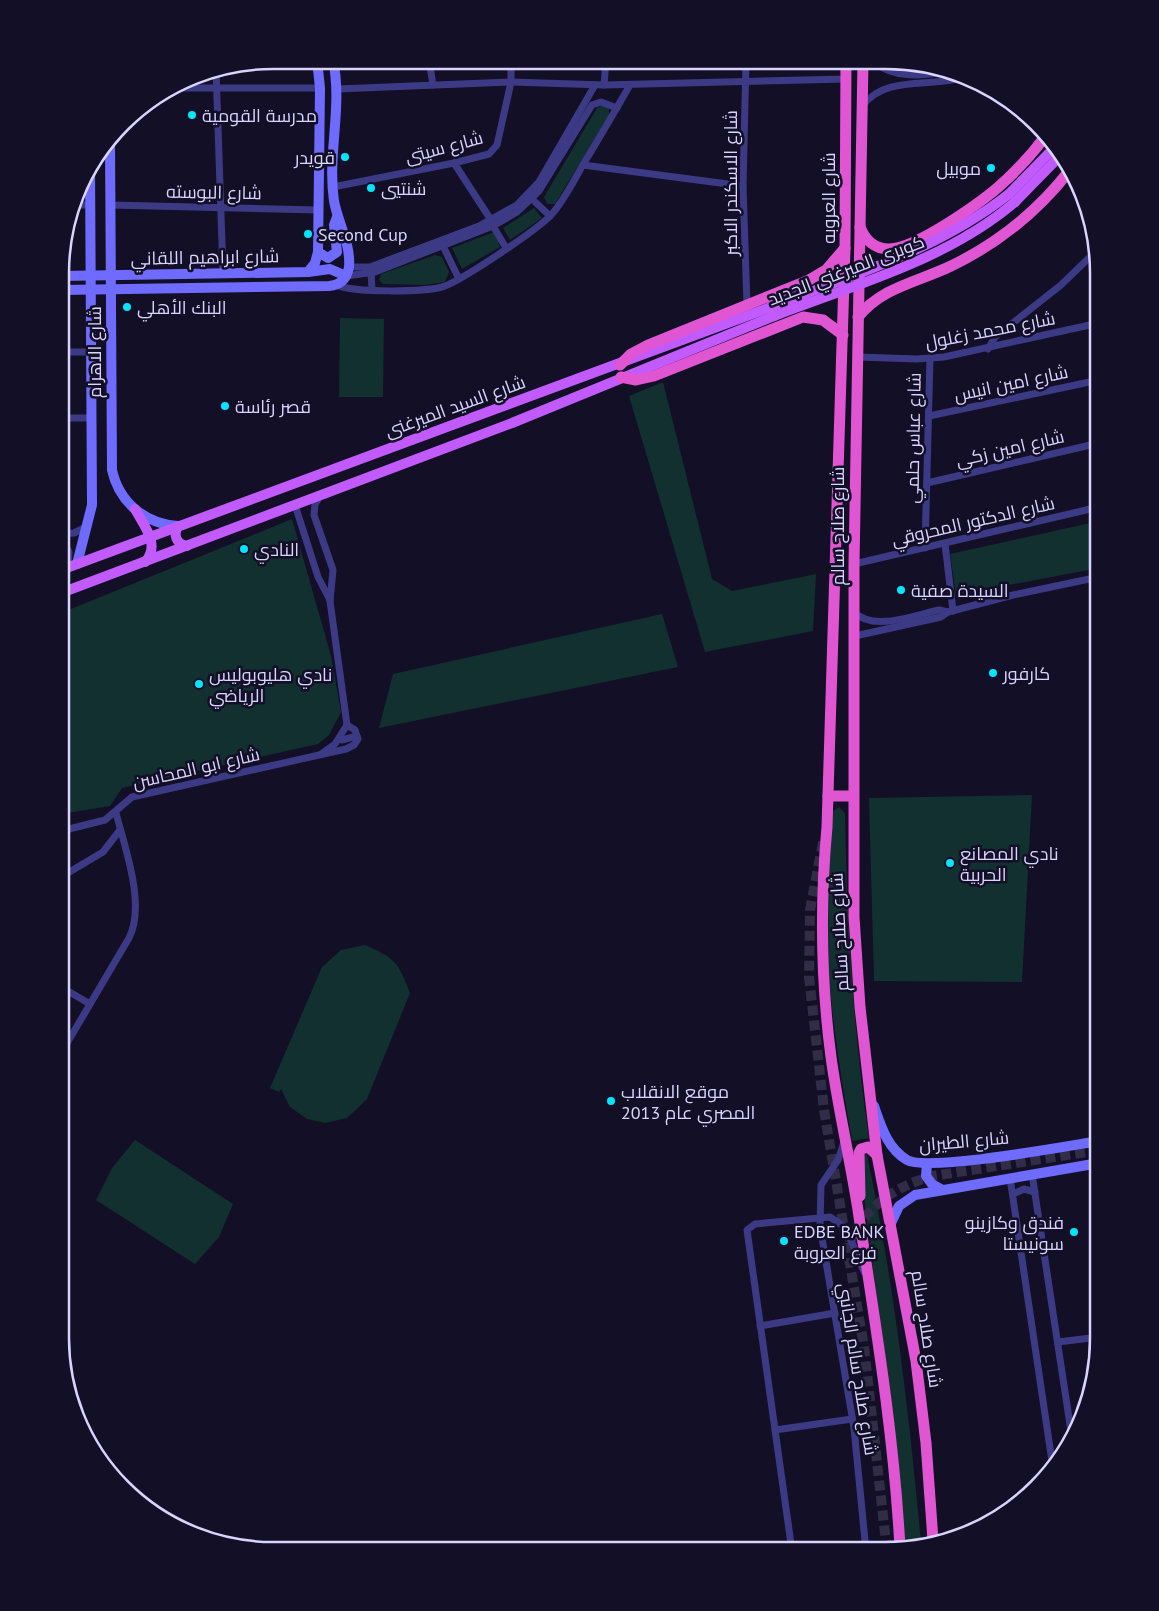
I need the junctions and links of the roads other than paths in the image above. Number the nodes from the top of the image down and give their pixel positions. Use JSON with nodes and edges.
{"nodes":[{"id":1,"x":318,"y":69,"type":"edge"},
{"id":2,"x":334,"y":69,"type":"edge"},
{"id":3,"x":430,"y":69,"type":"edge"},
{"id":4,"x":511,"y":69,"type":"edge"},
{"id":5,"x":605,"y":69,"type":"edge"},
{"id":6,"x":746,"y":69,"type":"edge"},
{"id":7,"x":846,"y":69,"type":"edge"},
{"id":8,"x":863,"y":69,"type":"edge"},
{"id":9,"x":885,"y":69,"type":"edge"},
{"id":10,"x":924,"y":72,"type":"edge"},
{"id":11,"x":216,"y":77,"type":"edge"},
{"id":12,"x":846,"y":79,"type":"junction"},
{"id":13,"x":951,"y":80,"type":"edge"},
{"id":14,"x":511,"y":82,"type":"junction"},
{"id":15,"x":746,"y":83,"type":"junction"},
{"id":16,"x":433,"y":85,"type":"junction"},
{"id":17,"x":595,"y":85,"type":"junction"},
{"id":18,"x":604,"y":85,"type":"junction"},
{"id":19,"x":630,"y":85,"type":"junction"},
{"id":20,"x":187,"y":88,"type":"edge"},
{"id":21,"x":217,"y":88,"type":"junction"},
{"id":22,"x":320,"y":88,"type":"junction"},
{"id":23,"x":337,"y":89,"type":"junction"},
{"id":24,"x":616,"y":108,"type":"junction"},
{"id":25,"x":861,"y":108,"type":"junction"},
{"id":26,"x":1042,"y":141,"type":"edge"},
{"id":27,"x":110,"y":150,"type":"edge"},
{"id":28,"x":1050,"y":152,"type":"edge"},
{"id":29,"x":1056,"y":160,"type":"edge"},
{"id":30,"x":454,"y":163,"type":"junction"},
{"id":31,"x":583,"y":165,"type":"junction"},
{"id":32,"x":1065,"y":175,"type":"edge"},
{"id":33,"x":90,"y":183,"type":"edge"},
{"id":34,"x":743,"y":186,"type":"junction"},
{"id":35,"x":333,"y":187,"type":"junction"},
{"id":36,"x":532,"y":199,"type":"junction"},
{"id":37,"x":90,"y":204,"type":"junction"},
{"id":38,"x":81,"y":205,"type":"edge"},
{"id":39,"x":110,"y":205,"type":"junction"},
{"id":40,"x":222,"y":208,"type":"junction"},
{"id":41,"x":318,"y":210,"type":"junction"},
{"id":42,"x":338,"y":215,"type":"junction"},
{"id":43,"x":550,"y":216,"type":"junction"},
{"id":44,"x":492,"y":223,"type":"junction"},
{"id":45,"x":859,"y":226,"type":"junction"},
{"id":46,"x":443,"y":246,"type":"junction"},
{"id":47,"x":506,"y":248,"type":"junction"},
{"id":48,"x":845,"y":248,"type":"junction"},
{"id":49,"x":896,"y":248,"type":"junction"},
{"id":50,"x":318,"y":252,"type":"junction"},
{"id":51,"x":110,"y":255,"type":"junction"},
{"id":52,"x":1090,"y":257,"type":"edge"},
{"id":53,"x":90,"y":258,"type":"junction"},
{"id":54,"x":330,"y":270,"type":"junction"},
{"id":55,"x":348,"y":271,"type":"junction"},
{"id":56,"x":308,"y":272,"type":"junction"},
{"id":57,"x":223,"y":273,"type":"junction"},
{"id":58,"x":371,"y":273,"type":"junction"},
{"id":59,"x":90,"y":275,"type":"junction"},
{"id":60,"x":110,"y":275,"type":"junction"},
{"id":61,"x":69,"y":276,"type":"edge"},
{"id":62,"x":459,"y":279,"type":"junction"},
{"id":63,"x":905,"y":283,"type":"junction"},
{"id":64,"x":333,"y":286,"type":"junction"},
{"id":65,"x":110,"y":289,"type":"junction"},
{"id":66,"x":372,"y":289,"type":"junction"},
{"id":67,"x":788,"y":289,"type":"junction"},
{"id":68,"x":69,"y":290,"type":"edge"},
{"id":69,"x":91,"y":290,"type":"junction"},
{"id":70,"x":747,"y":305,"type":"junction"},
{"id":71,"x":858,"y":317,"type":"junction"},
{"id":72,"x":796,"y":320,"type":"junction"},
{"id":73,"x":1090,"y":325,"type":"edge"},
{"id":74,"x":843,"y":335,"type":"junction"},
{"id":75,"x":988,"y":349,"type":"junction"},
{"id":76,"x":69,"y":352,"type":"edge"},
{"id":77,"x":91,"y":352,"type":"junction"},
{"id":78,"x":857,"y":357,"type":"junction"},
{"id":79,"x":930,"y":358,"type":"junction"},
{"id":80,"x":620,"y":365,"type":"junction"},
{"id":81,"x":604,"y":370,"type":"junction"},
{"id":82,"x":621,"y":377,"type":"junction"},
{"id":83,"x":608,"y":382,"type":"junction"},
{"id":84,"x":1090,"y":382,"type":"edge"},
{"id":85,"x":929,"y":416,"type":"junction"},
{"id":86,"x":69,"y":418,"type":"edge"},
{"id":87,"x":91,"y":418,"type":"junction"},
{"id":88,"x":1090,"y":445,"type":"edge"},
{"id":89,"x":927,"y":483,"type":"junction"},
{"id":90,"x":321,"y":495,"type":"junction"},
{"id":91,"x":295,"y":505,"type":"junction"},
{"id":92,"x":1090,"y":509,"type":"edge"},
{"id":93,"x":135,"y":510,"type":"junction"},
{"id":94,"x":88,"y":526,"type":"junction"},
{"id":95,"x":178,"y":526,"type":"junction"},
{"id":96,"x":69,"y":534,"type":"edge"},
{"id":97,"x":150,"y":536,"type":"junction"},
{"id":98,"x":946,"y":544,"type":"junction"},
{"id":99,"x":187,"y":546,"type":"junction"},
{"id":100,"x":926,"y":548,"type":"junction"},
{"id":101,"x":145,"y":562,"type":"junction"},
{"id":102,"x":854,"y":564,"type":"junction"},
{"id":103,"x":69,"y":565,"type":"edge"},
{"id":104,"x":69,"y":567,"type":"edge"},
{"id":105,"x":1090,"y":579,"type":"edge"},
{"id":106,"x":69,"y":591,"type":"edge"},
{"id":107,"x":330,"y":601,"type":"junction"},
{"id":108,"x":854,"y":612,"type":"junction"},
{"id":109,"x":950,"y":612,"type":"junction"},
{"id":110,"x":855,"y":636,"type":"junction"},
{"id":111,"x":347,"y":725,"type":"junction"},
{"id":112,"x":357,"y":736,"type":"junction"},
{"id":113,"x":341,"y":739,"type":"junction"},
{"id":114,"x":346,"y":749,"type":"junction"},
{"id":115,"x":316,"y":756,"type":"junction"},
{"id":116,"x":828,"y":796,"type":"junction"},
{"id":117,"x":853,"y":796,"type":"junction"},
{"id":118,"x":116,"y":813,"type":"junction"},
{"id":119,"x":69,"y":828,"type":"edge"},
{"id":120,"x":120,"y":830,"type":"junction"},
{"id":121,"x":69,"y":872,"type":"edge"},
{"id":122,"x":69,"y":991,"type":"edge"},
{"id":123,"x":90,"y":1004,"type":"junction"},
{"id":124,"x":69,"y":1040,"type":"edge"},
{"id":125,"x":871,"y":1097,"type":"junction"},
{"id":126,"x":845,"y":1139,"type":"junction"},
{"id":127,"x":1090,"y":1142,"type":"edge"},
{"id":128,"x":877,"y":1155,"type":"junction"},
{"id":129,"x":927,"y":1164,"type":"junction"},
{"id":130,"x":1090,"y":1164,"type":"edge"},
{"id":131,"x":1032,"y":1174,"type":"junction"},
{"id":132,"x":1010,"y":1178,"type":"junction"},
{"id":133,"x":941,"y":1189,"type":"junction"},
{"id":134,"x":1035,"y":1192,"type":"junction"},
{"id":135,"x":1013,"y":1194,"type":"junction"},
{"id":136,"x":858,"y":1209,"type":"junction"},
{"id":137,"x":820,"y":1216,"type":"junction"},
{"id":138,"x":891,"y":1223,"type":"junction"},
{"id":139,"x":868,"y":1282,"type":"junction"},
{"id":140,"x":835,"y":1314,"type":"junction"},
{"id":141,"x":760,"y":1326,"type":"junction"},
{"id":142,"x":1090,"y":1338,"type":"edge"},
{"id":143,"x":1058,"y":1342,"type":"junction"},
{"id":144,"x":852,"y":1419,"type":"junction"},
{"id":145,"x":1070,"y":1426,"type":"edge"},
{"id":146,"x":775,"y":1430,"type":"junction"},
{"id":147,"x":1051,"y":1457,"type":"edge"},
{"id":148,"x":933,"y":1536,"type":"edge"},
{"id":149,"x":791,"y":1542,"type":"edge"},
{"id":150,"x":865,"y":1542,"type":"edge"},
{"id":151,"x":899,"y":1542,"type":"edge"}],
"edges":[{"from":1,"to":22,"type":"main road"},
{"from":2,"to":23,"type":"main road"},
{"from":3,"to":16,"type":"street"},
{"from":4,"to":14,"type":"street"},
{"from":5,"to":18,"type":"street"},
{"from":6,"to":15,"type":"street","name":"شارع الاسكندر الاكبر"},
{"from":7,"to":12,"type":"highway","name":"شارع العروبه"},
{"from":8,"to":25,"type":"highway","name":"شارع العروبه"},
{"from":9,"to":10,"type":"street"},
{"from":11,"to":21,"type":"street"},
{"from":12,"to":15,"type":"street"},
{"from":12,"to":48,"type":"highway","name":"شارع العروبه"},
{"from":13,"to":25,"type":"street"},
{"from":14,"to":16,"type":"street"},
{"from":14,"to":17,"type":"street"},
{"from":14,"to":30,"type":"street","name":"شارع سيتى"},
{"from":15,"to":19,"type":"street"},
{"from":15,"to":34,"type":"street","name":"شارع الاسكندر الاكبر"},
{"from":16,"to":23,"type":"street"},
{"from":17,"to":18,"type":"street"},
{"from":17,"to":44,"type":"street","name":"شارع ابراهيم اللقاني"},
{"from":18,"to":19,"type":"street"},
{"from":19,"to":24,"type":"street","name":"شارع ابراهيم اللقاني"},
{"from":20,"to":21,"type":"street"},
{"from":21,"to":22,"type":"street"},
{"from":21,"to":40,"type":"street"},
{"from":22,"to":41,"type":"main road"},
{"from":23,"to":35,"type":"main road"},
{"from":24,"to":31,"type":"street","name":"شارع ابراهيم اللقاني"},
{"from":24,"to":36,"type":"street","name":"شارع ابراهيم اللقاني"},
{"from":25,"to":45,"type":"highway","name":"شارع العروبه"},
{"from":26,"to":49,"type":"highway"},
{"from":27,"to":39,"type":"main road","name":"شارع الاهرام"},
{"from":28,"to":80,"type":"main road","name":"كوبرى الميرغني الجديد","bridge":true},
{"from":29,"to":82,"type":"main road","name":"كوبرى الميرغني الجديد","bridge":true},
{"from":30,"to":35,"type":"street","name":"شارع سيتى"},
{"from":30,"to":44,"type":"street"},
{"from":31,"to":34,"type":"street"},
{"from":31,"to":43,"type":"street","name":"شارع ابراهيم اللقاني"},
{"from":32,"to":63,"type":"highway"},
{"from":33,"to":37,"type":"main road","name":"شارع الاهرام"},
{"from":34,"to":70,"type":"street","name":"شارع الاسكندر الاكبر"},
{"from":35,"to":42,"type":"main road"},
{"from":36,"to":43,"type":"street"},
{"from":36,"to":44,"type":"street","name":"شارع ابراهيم اللقاني"},
{"from":37,"to":38,"type":"street"},
{"from":37,"to":53,"type":"main road","name":"شارع الاهرام"},
{"from":39,"to":40,"type":"street","name":"شارع البوسته"},
{"from":39,"to":51,"type":"main road","name":"شارع الاهرام"},
{"from":40,"to":41,"type":"street","name":"شارع البوسته"},
{"from":40,"to":57,"type":"street"},
{"from":41,"to":50,"type":"main road"},
{"from":42,"to":50,"type":"main road"},
{"from":42,"to":55,"type":"main road"},
{"from":43,"to":47,"type":"street","name":"شارع ابراهيم اللقاني"},
{"from":44,"to":46,"type":"street","name":"شارع ابراهيم اللقاني"},
{"from":44,"to":47,"type":"street"},
{"from":44,"to":55,"type":"street","name":"شارع ابراهيم اللقاني"},
{"from":45,"to":49,"type":"highway"},
{"from":45,"to":71,"type":"highway","name":"شارع العروبه"},
{"from":46,"to":58,"type":"street","name":"شارع ابراهيم اللقاني"},
{"from":46,"to":62,"type":"street"},
{"from":47,"to":62,"type":"street","name":"شارع ابراهيم اللقاني"},
{"from":48,"to":67,"type":"highway","name":"شارع السيد الميرغنى"},
{"from":48,"to":74,"type":"highway","name":"شارع العروبه"},
{"from":49,"to":63,"type":"highway"},
{"from":50,"to":56,"type":"main road"},
{"from":51,"to":53,"type":"main road"},
{"from":51,"to":60,"type":"main road","name":"شارع الاهرام"},
{"from":52,"to":75,"type":"street"},
{"from":53,"to":59,"type":"main road","name":"شارع الاهرام"},
{"from":54,"to":55,"type":"main road","name":"شارع ابراهيم اللقاني"},
{"from":54,"to":56,"type":"main road","name":"شارع ابراهيم اللقاني"},
{"from":54,"to":64,"type":"main road"},
{"from":55,"to":58,"type":"street","name":"شارع ابراهيم اللقاني"},
{"from":55,"to":64,"type":"main road"},
{"from":56,"to":57,"type":"main road","name":"شارع ابراهيم اللقاني"},
{"from":57,"to":60,"type":"main road","name":"شارع ابراهيم اللقاني"},
{"from":58,"to":66,"type":"street"},
{"from":59,"to":60,"type":"main road","name":"شارع ابراهيم اللقاني"},
{"from":59,"to":61,"type":"main road","name":"شارع ابراهيم اللقاني"},
{"from":59,"to":69,"type":"main road","name":"شارع الاهرام"},
{"from":60,"to":65,"type":"main road","name":"شارع الاهرام"},
{"from":62,"to":66,"type":"street","name":"شارع ابراهيم اللقاني"},
{"from":63,"to":71,"type":"highway"},
{"from":64,"to":65,"type":"main road","name":"شارع ابراهيم اللقاني"},
{"from":64,"to":66,"type":"street","name":"شارع ابراهيم اللقاني"},
{"from":65,"to":69,"type":"main road","name":"شارع ابراهيم اللقاني"},
{"from":65,"to":93,"type":"main road","name":"شارع الاهرام"},
{"from":67,"to":70,"type":"highway","name":"شارع السيد الميرغنى"},
{"from":67,"to":72,"type":"highway"},
{"from":68,"to":69,"type":"main road","name":"شارع ابراهيم اللقاني"},
{"from":69,"to":77,"type":"main road","name":"شارع الاهرام"},
{"from":70,"to":80,"type":"highway","name":"شارع السيد الميرغنى"},
{"from":71,"to":78,"type":"highway","name":"شارع صلاح سالم"},
{"from":72,"to":74,"type":"highway","name":"شارع السيد الميرغنى"},
{"from":72,"to":82,"type":"highway","name":"شارع السيد الميرغنى"},
{"from":73,"to":75,"type":"street","name":"شارع محمد زغلول"},
{"from":74,"to":116,"type":"highway","name":"شارع صلاح سالم"},
{"from":75,"to":79,"type":"street","name":"شارع محمد زغلول"},
{"from":76,"to":77,"type":"street"},
{"from":77,"to":87,"type":"main road","name":"شارع الاهرام"},
{"from":78,"to":79,"type":"street","name":"شارع محمد زغلول"},
{"from":78,"to":102,"type":"highway","name":"شارع صلاح سالم"},
{"from":79,"to":85,"type":"street","name":"شارع عباس حلمي"},
{"from":80,"to":81,"type":"main road","name":"شارع السيد الميرغنى"},
{"from":81,"to":83,"type":"main road"},
{"from":81,"to":95,"type":"main road","name":"شارع السيد الميرغنى"},
{"from":82,"to":83,"type":"main road","name":"شارع السيد الميرغنى"},
{"from":83,"to":90,"type":"main road","name":"شارع السيد الميرغنى"},
{"from":84,"to":85,"type":"street","name":"شارع امين انيس"},
{"from":85,"to":89,"type":"street","name":"شارع عباس حلمي"},
{"from":86,"to":87,"type":"street"},
{"from":87,"to":94,"type":"main road","name":"شارع الاهرام"},
{"from":88,"to":89,"type":"street","name":"شارع امين زكي"},
{"from":89,"to":100,"type":"street","name":"شارع عباس حلمي"},
{"from":90,"to":91,"type":"main road","name":"شارع السيد الميرغنى"},
{"from":90,"to":107,"type":"street"},
{"from":91,"to":99,"type":"main road","name":"شارع السيد الميرغنى"},
{"from":91,"to":107,"type":"street"},
{"from":92,"to":98,"type":"street","name":"شارع الدكتور المحروقي"},
{"from":93,"to":95,"type":"main road","name":"شارع الاهرام"},
{"from":93,"to":97,"type":"main road"},
{"from":94,"to":96,"type":"street"},
{"from":94,"to":103,"type":"main road","name":"شارع الاهرام"},
{"from":95,"to":97,"type":"main road","name":"شارع السيد الميرغنى"},
{"from":95,"to":99,"type":"main road"},
{"from":97,"to":101,"type":"main road"},
{"from":97,"to":104,"type":"main road","name":"شارع السيد الميرغنى"},
{"from":98,"to":100,"type":"street","name":"شارع الدكتور المحروقي"},
{"from":98,"to":109,"type":"street"},
{"from":99,"to":101,"type":"main road","name":"شارع السيد الميرغنى"},
{"from":100,"to":102,"type":"street","name":"شارع الدكتور المحروقي"},
{"from":101,"to":106,"type":"main road","name":"شارع السيد الميرغنى"},
{"from":102,"to":108,"type":"highway","name":"شارع صلاح سالم"},
{"from":105,"to":109,"type":"street"},
{"from":107,"to":111,"type":"street"},
{"from":108,"to":109,"type":"street"},
{"from":108,"to":110,"type":"highway","name":"شارع صلاح سالم"},
{"from":109,"to":110,"type":"street"},
{"from":110,"to":117,"type":"highway","name":"شارع صلاح سالم"},
{"from":111,"to":112,"type":"street"},
{"from":111,"to":113,"type":"street","name":"شارع ابو المحاسن"},
{"from":112,"to":113,"type":"street"},
{"from":112,"to":114,"type":"street"},
{"from":113,"to":114,"type":"street"},
{"from":113,"to":115,"type":"street","name":"شارع ابو المحاسن"},
{"from":114,"to":115,"type":"street","name":"شارع ابو المحاسن"},
{"from":115,"to":118,"type":"street","name":"شارع ابو المحاسن"},
{"from":116,"to":117,"type":"highway"},
{"from":116,"to":126,"type":"highway","name":"شارع صلاح سالم"},
{"from":117,"to":125,"type":"highway","name":"شارع صلاح سالم"},
{"from":118,"to":119,"type":"street","name":"شارع ابو المحاسن"},
{"from":118,"to":120,"type":"street"},
{"from":120,"to":121,"type":"street"},
{"from":120,"to":123,"type":"street"},
{"from":122,"to":123,"type":"street"},
{"from":123,"to":124,"type":"street"},
{"from":125,"to":128,"type":"highway","name":"شارع صلاح سالم"},
{"from":125,"to":129,"type":"main road","name":"شارع الطيران"},
{"from":126,"to":136,"type":"highway","name":"شارع صلاح سالم"},
{"from":126,"to":137,"type":"street","name":"شارع صلاح سالم الجانبي"},
{"from":127,"to":129,"type":"main road","name":"شارع الطيران"},
{"from":128,"to":136,"type":"highway"},
{"from":128,"to":138,"type":"highway","name":"شارع صلاح سالم"},
{"from":129,"to":133,"type":"main road"},
{"from":130,"to":131,"type":"main road"},
{"from":131,"to":132,"type":"main road"},
{"from":131,"to":134,"type":"street"},
{"from":132,"to":133,"type":"main road"},
{"from":132,"to":135,"type":"street"},
{"from":133,"to":138,"type":"main road"},
{"from":134,"to":135,"type":"street"},
{"from":134,"to":143,"type":"street"},
{"from":135,"to":147,"type":"street"},
{"from":136,"to":139,"type":"highway","name":"شارع صلاح سالم"},
{"from":137,"to":139,"type":"street"},
{"from":137,"to":140,"type":"street","name":"شارع صلاح سالم الجانبي"},
{"from":137,"to":141,"type":"street"},
{"from":138,"to":148,"type":"highway","name":"شارع صلاح سالم"},
{"from":139,"to":151,"type":"highway","name":"شارع صلاح سالم"},
{"from":140,"to":141,"type":"street"},
{"from":140,"to":144,"type":"street","name":"شارع صلاح سالم الجانبي"},
{"from":141,"to":146,"type":"street"},
{"from":142,"to":143,"type":"street"},
{"from":143,"to":145,"type":"street"},
{"from":144,"to":146,"type":"street"},
{"from":144,"to":150,"type":"street","name":"شارع صلاح سالم الجانبي"},
{"from":146,"to":149,"type":"street"}]}
